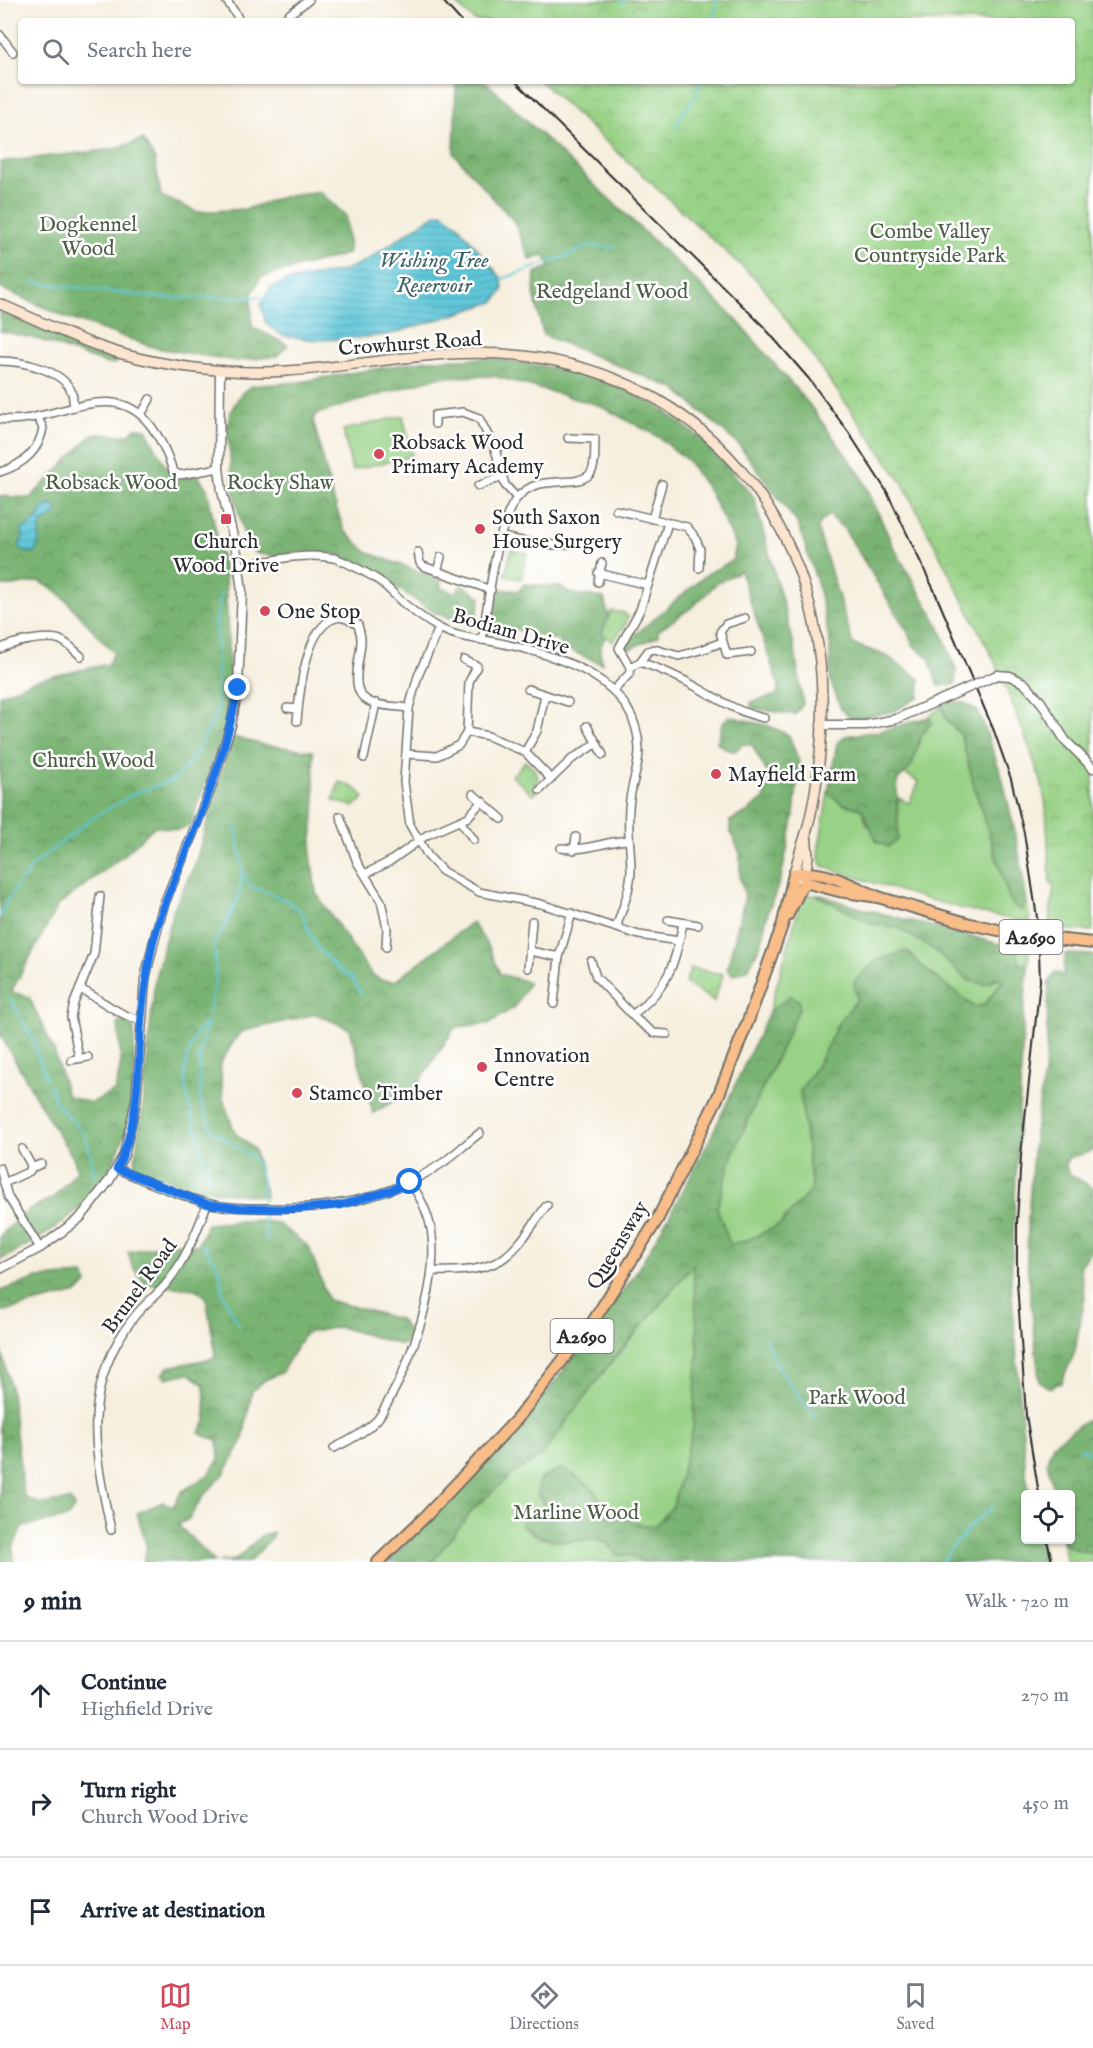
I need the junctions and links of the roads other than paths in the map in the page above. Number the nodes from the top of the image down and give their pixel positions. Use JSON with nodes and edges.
{"nodes":[{"id":1,"x":226,"y":0,"type":"edge"},
{"id":2,"x":309,"y":0,"type":"edge"},
{"id":3,"x":238,"y":18,"type":"edge"},
{"id":4,"x":286,"y":18,"type":"edge"},
{"id":5,"x":0,"y":34,"type":"edge"},
{"id":6,"x":13,"y":52,"type":"dead end"},
{"id":7,"x":0,"y":304,"type":"edge"},
{"id":8,"x":0,"y":361,"type":"edge"},
{"id":9,"x":220,"y":371,"type":"junction"},
{"id":10,"x":150,"y":399,"type":"dead end"},
{"id":11,"x":74,"y":407,"type":"junction"},
{"id":12,"x":142,"y":413,"type":"junction"},
{"id":13,"x":38,"y":418,"type":"junction"},
{"id":14,"x":0,"y":419,"type":"edge"},
{"id":15,"x":435,"y":424,"type":"dead end"},
{"id":16,"x":568,"y":438,"type":"dead end"},
{"id":17,"x":506,"y":444,"type":"dead end"},
{"id":18,"x":495,"y":449,"type":"junction"},
{"id":19,"x":219,"y":468,"type":"junction"},
{"id":20,"x":3,"y":469,"type":"edge"},
{"id":21,"x":502,"y":477,"type":"junction"},
{"id":22,"x":662,"y":484,"type":"dead end"},
{"id":23,"x":478,"y":486,"type":"dead end"},
{"id":24,"x":517,"y":498,"type":"junction"},
{"id":25,"x":616,"y":510,"type":"dead end"},
{"id":26,"x":652,"y":519,"type":"junction"},
{"id":27,"x":668,"y":522,"type":"junction"},
{"id":28,"x":501,"y":537,"type":"junction"},
{"id":29,"x":581,"y":542,"type":"dead end"},
{"id":30,"x":418,"y":552,"type":"dead end"},
{"id":31,"x":441,"y":557,"type":"dead end"},
{"id":32,"x":602,"y":563,"type":"dead end"},
{"id":33,"x":239,"y":566,"type":"junction"},
{"id":34,"x":699,"y":568,"type":"dead end"},
{"id":35,"x":437,"y":572,"type":"junction"},
{"id":36,"x":599,"y":573,"type":"junction"},
{"id":37,"x":598,"y":582,"type":"dead end"},
{"id":38,"x":648,"y":585,"type":"junction"},
{"id":39,"x":491,"y":590,"type":"junction"},
{"id":40,"x":745,"y":618,"type":"dead end"},
{"id":41,"x":439,"y":628,"type":"junction"},
{"id":42,"x":482,"y":640,"type":"junction"},
{"id":43,"x":722,"y":642,"type":"junction"},
{"id":44,"x":0,"y":649,"type":"edge"},
{"id":45,"x":751,"y":652,"type":"dead end"},
{"id":46,"x":81,"y":656,"type":"dead end"},
{"id":47,"x":464,"y":660,"type":"dead end"},
{"id":48,"x":640,"y":662,"type":"junction"},
{"id":49,"x":630,"y":667,"type":"junction"},
{"id":50,"x":528,"y":689,"type":"dead end"},
{"id":51,"x":614,"y":690,"type":"junction"},
{"id":52,"x":545,"y":695,"type":"junction"},
{"id":53,"x":568,"y":702,"type":"dead end"},
{"id":54,"x":376,"y":703,"type":"junction"},
{"id":55,"x":287,"y":708,"type":"dead end"},
{"id":56,"x":409,"y":708,"type":"junction"},
{"id":57,"x":298,"y":709,"type":"junction"},
{"id":58,"x":764,"y":718,"type":"dead end"},
{"id":59,"x":297,"y":721,"type":"dead end"},
{"id":60,"x":821,"y":725,"type":"junction"},
{"id":61,"x":587,"y":726,"type":"dead end"},
{"id":62,"x":467,"y":732,"type":"junction"},
{"id":63,"x":597,"y":743,"type":"junction"},
{"id":64,"x":525,"y":752,"type":"junction"},
{"id":65,"x":406,"y":754,"type":"junction"},
{"id":66,"x":603,"y":755,"type":"dead end"},
{"id":67,"x":364,"y":758,"type":"dead end"},
{"id":68,"x":1093,"y":768,"type":"edge"},
{"id":69,"x":551,"y":779,"type":"junction"},
{"id":70,"x":540,"y":790,"type":"dead end"},
{"id":71,"x":473,"y":794,"type":"dead end"},
{"id":72,"x":482,"y":801,"type":"junction"},
{"id":73,"x":340,"y":816,"type":"dead end"},
{"id":74,"x":502,"y":819,"type":"dead end"},
{"id":75,"x":460,"y":821,"type":"junction"},
{"id":76,"x":807,"y":832,"type":"junction"},
{"id":77,"x":576,"y":837,"type":"dead end"},
{"id":78,"x":474,"y":840,"type":"dead end"},
{"id":79,"x":629,"y":840,"type":"junction"},
{"id":80,"x":420,"y":841,"type":"junction"},
{"id":81,"x":561,"y":848,"type":"dead end"},
{"id":82,"x":574,"y":850,"type":"junction"},
{"id":83,"x":364,"y":874,"type":"junction"},
{"id":84,"x":794,"y":874,"type":"junction"},
{"id":85,"x":805,"y":877,"type":"junction"},
{"id":86,"x":97,"y":900,"type":"dead end"},
{"id":87,"x":572,"y":913,"type":"junction"},
{"id":88,"x":668,"y":920,"type":"dead end"},
{"id":89,"x":683,"y":923,"type":"junction"},
{"id":90,"x":783,"y":923,"type":"junction"},
{"id":91,"x":530,"y":925,"type":"dead end"},
{"id":92,"x":698,"y":925,"type":"dead end"},
{"id":93,"x":615,"y":928,"type":"junction"},
{"id":94,"x":680,"y":941,"type":"junction"},
{"id":95,"x":1093,"y":943,"type":"edge"},
{"id":96,"x":386,"y":947,"type":"dead end"},
{"id":97,"x":530,"y":951,"type":"junction"},
{"id":98,"x":559,"y":957,"type":"junction"},
{"id":99,"x":591,"y":961,"type":"dead end"},
{"id":100,"x":528,"y":968,"type":"dead end"},
{"id":101,"x":80,"y":989,"type":"junction"},
{"id":102,"x":554,"y":1004,"type":"dead end"},
{"id":103,"x":632,"y":1015,"type":"junction"},
{"id":104,"x":141,"y":1020,"type":"junction"},
{"id":105,"x":668,"y":1034,"type":"dead end"},
{"id":106,"x":88,"y":1057,"type":"dead end"},
{"id":107,"x":480,"y":1133,"type":"dead end"},
{"id":108,"x":22,"y":1149,"type":"dead end"},
{"id":109,"x":41,"y":1164,"type":"dead end"},
{"id":110,"x":0,"y":1168,"type":"edge"},
{"id":111,"x":31,"y":1168,"type":"junction"},
{"id":112,"x":117,"y":1169,"type":"junction"},
{"id":113,"x":410,"y":1182,"type":"junction"},
{"id":114,"x":4,"y":1183,"type":"junction"},
{"id":115,"x":207,"y":1204,"type":"junction"},
{"id":116,"x":547,"y":1205,"type":"dead end"},
{"id":117,"x":40,"y":1248,"type":"junction"},
{"id":118,"x":0,"y":1269,"type":"edge"},
{"id":119,"x":432,"y":1271,"type":"junction"},
{"id":120,"x":334,"y":1448,"type":"dead end"},
{"id":121,"x":111,"y":1530,"type":"dead end"},
{"id":122,"x":378,"y":1562,"type":"edge"}],
"edges":[{"from":1,"to":3,"type":"street"},
{"from":2,"to":4,"type":"street"},
{"from":5,"to":6,"type":"street"},
{"from":7,"to":9,"type":"main road","name":"Crowhurst Road"},
{"from":8,"to":11,"type":"street"},
{"from":9,"to":19,"type":"street"},
{"from":9,"to":60,"type":"main road","name":"Crowhurst Road"},
{"from":10,"to":12,"type":"street"},
{"from":11,"to":12,"type":"street"},
{"from":11,"to":13,"type":"street"},
{"from":12,"to":19,"type":"street"},
{"from":13,"to":14,"type":"street"},
{"from":13,"to":20,"type":"street"},
{"from":15,"to":18,"type":"street"},
{"from":16,"to":24,"type":"street"},
{"from":17,"to":18,"type":"street"},
{"from":18,"to":21,"type":"street"},
{"from":19,"to":33,"type":"street"},
{"from":21,"to":23,"type":"street"},
{"from":21,"to":24,"type":"street"},
{"from":22,"to":26,"type":"street"},
{"from":24,"to":28,"type":"street"},
{"from":25,"to":26,"type":"street"},
{"from":26,"to":27,"type":"street"},
{"from":27,"to":34,"type":"street"},
{"from":27,"to":38,"type":"street"},
{"from":28,"to":29,"type":"street"},
{"from":28,"to":39,"type":"street"},
{"from":30,"to":35,"type":"street"},
{"from":31,"to":35,"type":"street"},
{"from":32,"to":36,"type":"street"},
{"from":33,"to":41,"type":"street","name":"Bodiam Drive"},
{"from":33,"to":104,"type":"street"},
{"from":35,"to":39,"type":"street"},
{"from":36,"to":37,"type":"street"},
{"from":36,"to":38,"type":"street"},
{"from":38,"to":49,"type":"street"},
{"from":39,"to":42,"type":"street"},
{"from":40,"to":43,"type":"street"},
{"from":41,"to":42,"type":"street","name":"Bodiam Drive"},
{"from":41,"to":56,"type":"street"},
{"from":42,"to":51,"type":"street","name":"Bodiam Drive"},
{"from":43,"to":45,"type":"street"},
{"from":43,"to":48,"type":"street"},
{"from":44,"to":46,"type":"street"},
{"from":47,"to":62,"type":"street"},
{"from":48,"to":49,"type":"street"},
{"from":48,"to":58,"type":"street"},
{"from":49,"to":51,"type":"street"},
{"from":50,"to":52,"type":"street"},
{"from":51,"to":79,"type":"street","name":"Bodiam Drive"},
{"from":52,"to":53,"type":"street"},
{"from":52,"to":64,"type":"street"},
{"from":54,"to":56,"type":"street"},
{"from":54,"to":57,"type":"street"},
{"from":54,"to":67,"type":"street"},
{"from":55,"to":57,"type":"street"},
{"from":56,"to":65,"type":"street"},
{"from":57,"to":59,"type":"street"},
{"from":60,"to":68,"type":"street","bridge":true},
{"from":60,"to":76,"type":"main road","name":"Queensway"},
{"from":61,"to":63,"type":"street"},
{"from":62,"to":64,"type":"street"},
{"from":62,"to":65,"type":"street"},
{"from":63,"to":66,"type":"street"},
{"from":63,"to":69,"type":"street"},
{"from":64,"to":69,"type":"street"},
{"from":65,"to":80,"type":"street"},
{"from":69,"to":70,"type":"street"},
{"from":71,"to":72,"type":"street"},
{"from":72,"to":74,"type":"street"},
{"from":72,"to":75,"type":"street"},
{"from":73,"to":83,"type":"street"},
{"from":75,"to":78,"type":"street"},
{"from":75,"to":80,"type":"street"},
{"from":76,"to":84,"type":"main road","name":"Queensway"},
{"from":76,"to":85,"type":"main road","name":"Queensway"},
{"from":77,"to":82,"type":"street"},
{"from":79,"to":82,"type":"street"},
{"from":79,"to":93,"type":"street","name":"Bodiam Drive"},
{"from":80,"to":83,"type":"street"},
{"from":80,"to":87,"type":"street"},
{"from":81,"to":82,"type":"street"},
{"from":83,"to":96,"type":"street"},
{"from":84,"to":85,"type":"main road","number":"A2690"},
{"from":84,"to":90,"type":"main road","name":"Queensway","number":"A2690"},
{"from":85,"to":90,"type":"main road","name":"Queensway","number":"A2690"},
{"from":85,"to":95,"type":"main road","number":"A2690","bridge":true},
{"from":86,"to":101,"type":"street"},
{"from":87,"to":93,"type":"street"},
{"from":87,"to":98,"type":"street"},
{"from":88,"to":89,"type":"street"},
{"from":89,"to":92,"type":"street"},
{"from":89,"to":94,"type":"street"},
{"from":90,"to":122,"type":"main road","name":"Queensway","number":"A2690"},
{"from":91,"to":97,"type":"street"},
{"from":93,"to":94,"type":"street"},
{"from":94,"to":103,"type":"street"},
{"from":97,"to":98,"type":"street"},
{"from":97,"to":100,"type":"street"},
{"from":98,"to":102,"type":"street"},
{"from":99,"to":103,"type":"street"},
{"from":101,"to":104,"type":"street"},
{"from":101,"to":106,"type":"street"},
{"from":103,"to":105,"type":"street"},
{"from":104,"to":112,"type":"street"},
{"from":107,"to":113,"type":"street"},
{"from":108,"to":111,"type":"street"},
{"from":109,"to":111,"type":"street"},
{"from":110,"to":114,"type":"street"},
{"from":111,"to":114,"type":"street"},
{"from":112,"to":115,"type":"street"},
{"from":112,"to":117,"type":"street"},
{"from":113,"to":115,"type":"street"},
{"from":113,"to":119,"type":"street"},
{"from":114,"to":117,"type":"street"},
{"from":115,"to":121,"type":"street","name":"Brunel Road"},
{"from":116,"to":119,"type":"street"},
{"from":117,"to":118,"type":"street"},
{"from":119,"to":120,"type":"street"}]}
